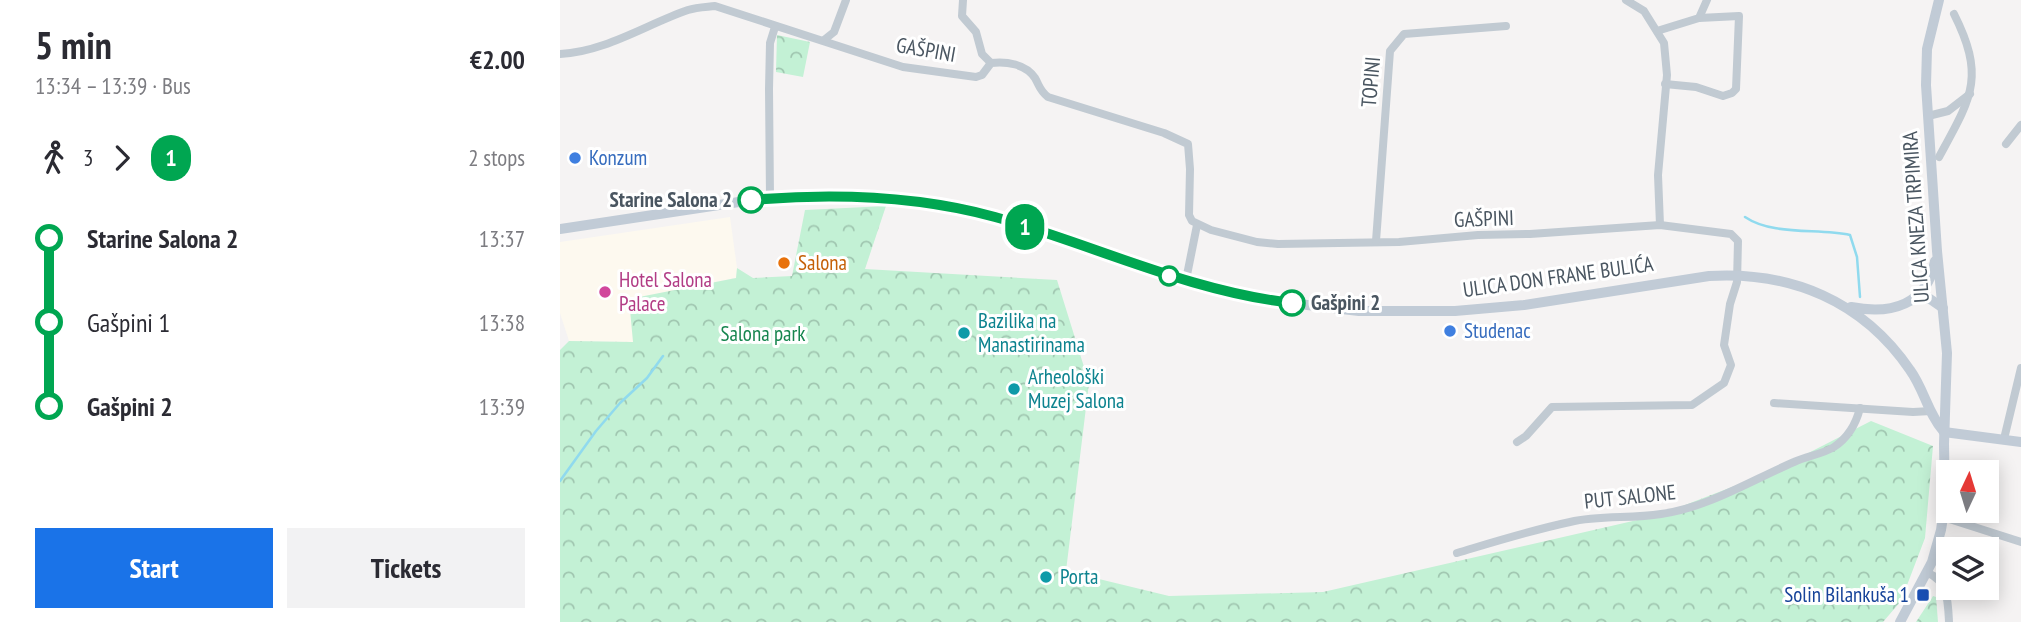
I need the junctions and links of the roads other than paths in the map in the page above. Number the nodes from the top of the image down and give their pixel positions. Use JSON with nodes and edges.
{"nodes":[{"id":1,"x":846,"y":0,"type":"edge"},
{"id":2,"x":963,"y":0,"type":"edge"},
{"id":3,"x":1626,"y":0,"type":"edge"},
{"id":4,"x":1707,"y":0,"type":"edge"},
{"id":5,"x":1939,"y":0,"type":"edge"},
{"id":6,"x":1954,"y":13,"type":"dead end"},
{"id":7,"x":1699,"y":18,"type":"junction"},
{"id":8,"x":1506,"y":26,"type":"dead end"},
{"id":9,"x":775,"y":27,"type":"junction"},
{"id":10,"x":1657,"y":31,"type":"junction"},
{"id":11,"x":824,"y":40,"type":"junction"},
{"id":12,"x":560,"y":54,"type":"edge"},
{"id":13,"x":991,"y":63,"type":"junction"},
{"id":14,"x":1665,"y":83,"type":"junction"},
{"id":15,"x":1970,"y":94,"type":"junction"},
{"id":16,"x":1928,"y":116,"type":"junction"},
{"id":17,"x":2021,"y":125,"type":"edge"},
{"id":18,"x":2006,"y":144,"type":"dead end"},
{"id":19,"x":1939,"y":158,"type":"dead end"},
{"id":20,"x":770,"y":198,"type":"junction"},
{"id":21,"x":1197,"y":225,"type":"junction"},
{"id":22,"x":1660,"y":225,"type":"junction"},
{"id":23,"x":560,"y":229,"type":"edge"},
{"id":24,"x":1376,"y":241,"type":"junction"},
{"id":25,"x":1937,"y":251,"type":"junction"},
{"id":26,"x":1738,"y":274,"type":"junction"},
{"id":27,"x":1186,"y":280,"type":"junction"},
{"id":28,"x":1914,"y":298,"type":"junction"},
{"id":29,"x":1845,"y":305,"type":"junction"},
{"id":30,"x":1943,"y":308,"type":"junction"},
{"id":31,"x":2021,"y":368,"type":"edge"},
{"id":32,"x":1774,"y":402,"type":"dead end"},
{"id":33,"x":1860,"y":408,"type":"junction"},
{"id":34,"x":1931,"y":411,"type":"junction"},
{"id":35,"x":1944,"y":432,"type":"junction"},
{"id":36,"x":2004,"y":439,"type":"junction"},
{"id":37,"x":1517,"y":442,"type":"dead end"},
{"id":38,"x":2021,"y":442,"type":"edge"},
{"id":39,"x":1944,"y":460,"type":"edge"},
{"id":40,"x":1942,"y":523,"type":"edge"},
{"id":41,"x":1962,"y":523,"type":"edge"},
{"id":42,"x":2021,"y":542,"type":"edge"},
{"id":43,"x":1457,"y":553,"type":"dead end"},
{"id":44,"x":1928,"y":572,"type":"junction"},
{"id":45,"x":1900,"y":622,"type":"edge"},
{"id":46,"x":1949,"y":622,"type":"edge"}],
"edges":[{"from":1,"to":11,"type":"street"},
{"from":2,"to":13,"type":"street"},
{"from":3,"to":10,"type":"street"},
{"from":4,"to":7,"type":"street"},
{"from":5,"to":16,"type":"street","name":"ULICA KNEZA TRPIMIRA"},
{"from":6,"to":15,"type":"street"},
{"from":7,"to":10,"type":"street"},
{"from":7,"to":14,"type":"street"},
{"from":8,"to":24,"type":"street","name":"TOPINI"},
{"from":9,"to":11,"type":"street","name":"GAŠPINI"},
{"from":9,"to":12,"type":"street","name":"GAŠPINI"},
{"from":9,"to":20,"type":"street"},
{"from":10,"to":14,"type":"street"},
{"from":11,"to":13,"type":"street","name":"GAŠPINI"},
{"from":13,"to":21,"type":"street"},
{"from":14,"to":22,"type":"street"},
{"from":15,"to":16,"type":"street"},
{"from":15,"to":19,"type":"street"},
{"from":16,"to":25,"type":"street","name":"ULICA KNEZA TRPIMIRA"},
{"from":17,"to":18,"type":"street"},
{"from":20,"to":23,"type":"street","name":"ULICA DON FRANE BULIĆA"},
{"from":20,"to":27,"type":"street","name":"ULICA DON FRANE BULIĆA"},
{"from":21,"to":24,"type":"street","name":"GAŠPINI"},
{"from":21,"to":27,"type":"street"},
{"from":22,"to":24,"type":"street","name":"GAŠPINI"},
{"from":22,"to":26,"type":"street","name":"GAŠPINI"},
{"from":25,"to":28,"type":"street"},
{"from":25,"to":30,"type":"street","name":"ULICA KNEZA TRPIMIRA"},
{"from":26,"to":27,"type":"street","name":"ULICA DON FRANE BULIĆA"},
{"from":26,"to":29,"type":"street","name":"ULICA DON FRANE BULIĆA"},
{"from":26,"to":37,"type":"street"},
{"from":28,"to":29,"type":"street","name":"ULICA DON FRANE BULIĆA"},
{"from":28,"to":30,"type":"street"},
{"from":29,"to":34,"type":"street","name":"ULICA DON FRANE BULIĆA"},
{"from":30,"to":35,"type":"street","name":"ULICA KNEZA TRPIMIRA"},
{"from":31,"to":36,"type":"street"},
{"from":32,"to":33,"type":"street"},
{"from":33,"to":34,"type":"street"},
{"from":33,"to":43,"type":"street","name":"PUT SALONE"},
{"from":34,"to":35,"type":"street","name":"ULICA DON FRANE BULIĆA"},
{"from":35,"to":36,"type":"street"},
{"from":35,"to":39,"type":"street","name":"ULICA KNEZA TRPIMIRA"},
{"from":36,"to":38,"type":"street"},
{"from":40,"to":44,"type":"street","name":"ULICA KNEZA TRPIMIRA"},
{"from":41,"to":42,"type":"street"},
{"from":44,"to":45,"type":"street","name":"ULICA KNEZA TRPIMIRA"},
{"from":44,"to":46,"type":"street"}]}
